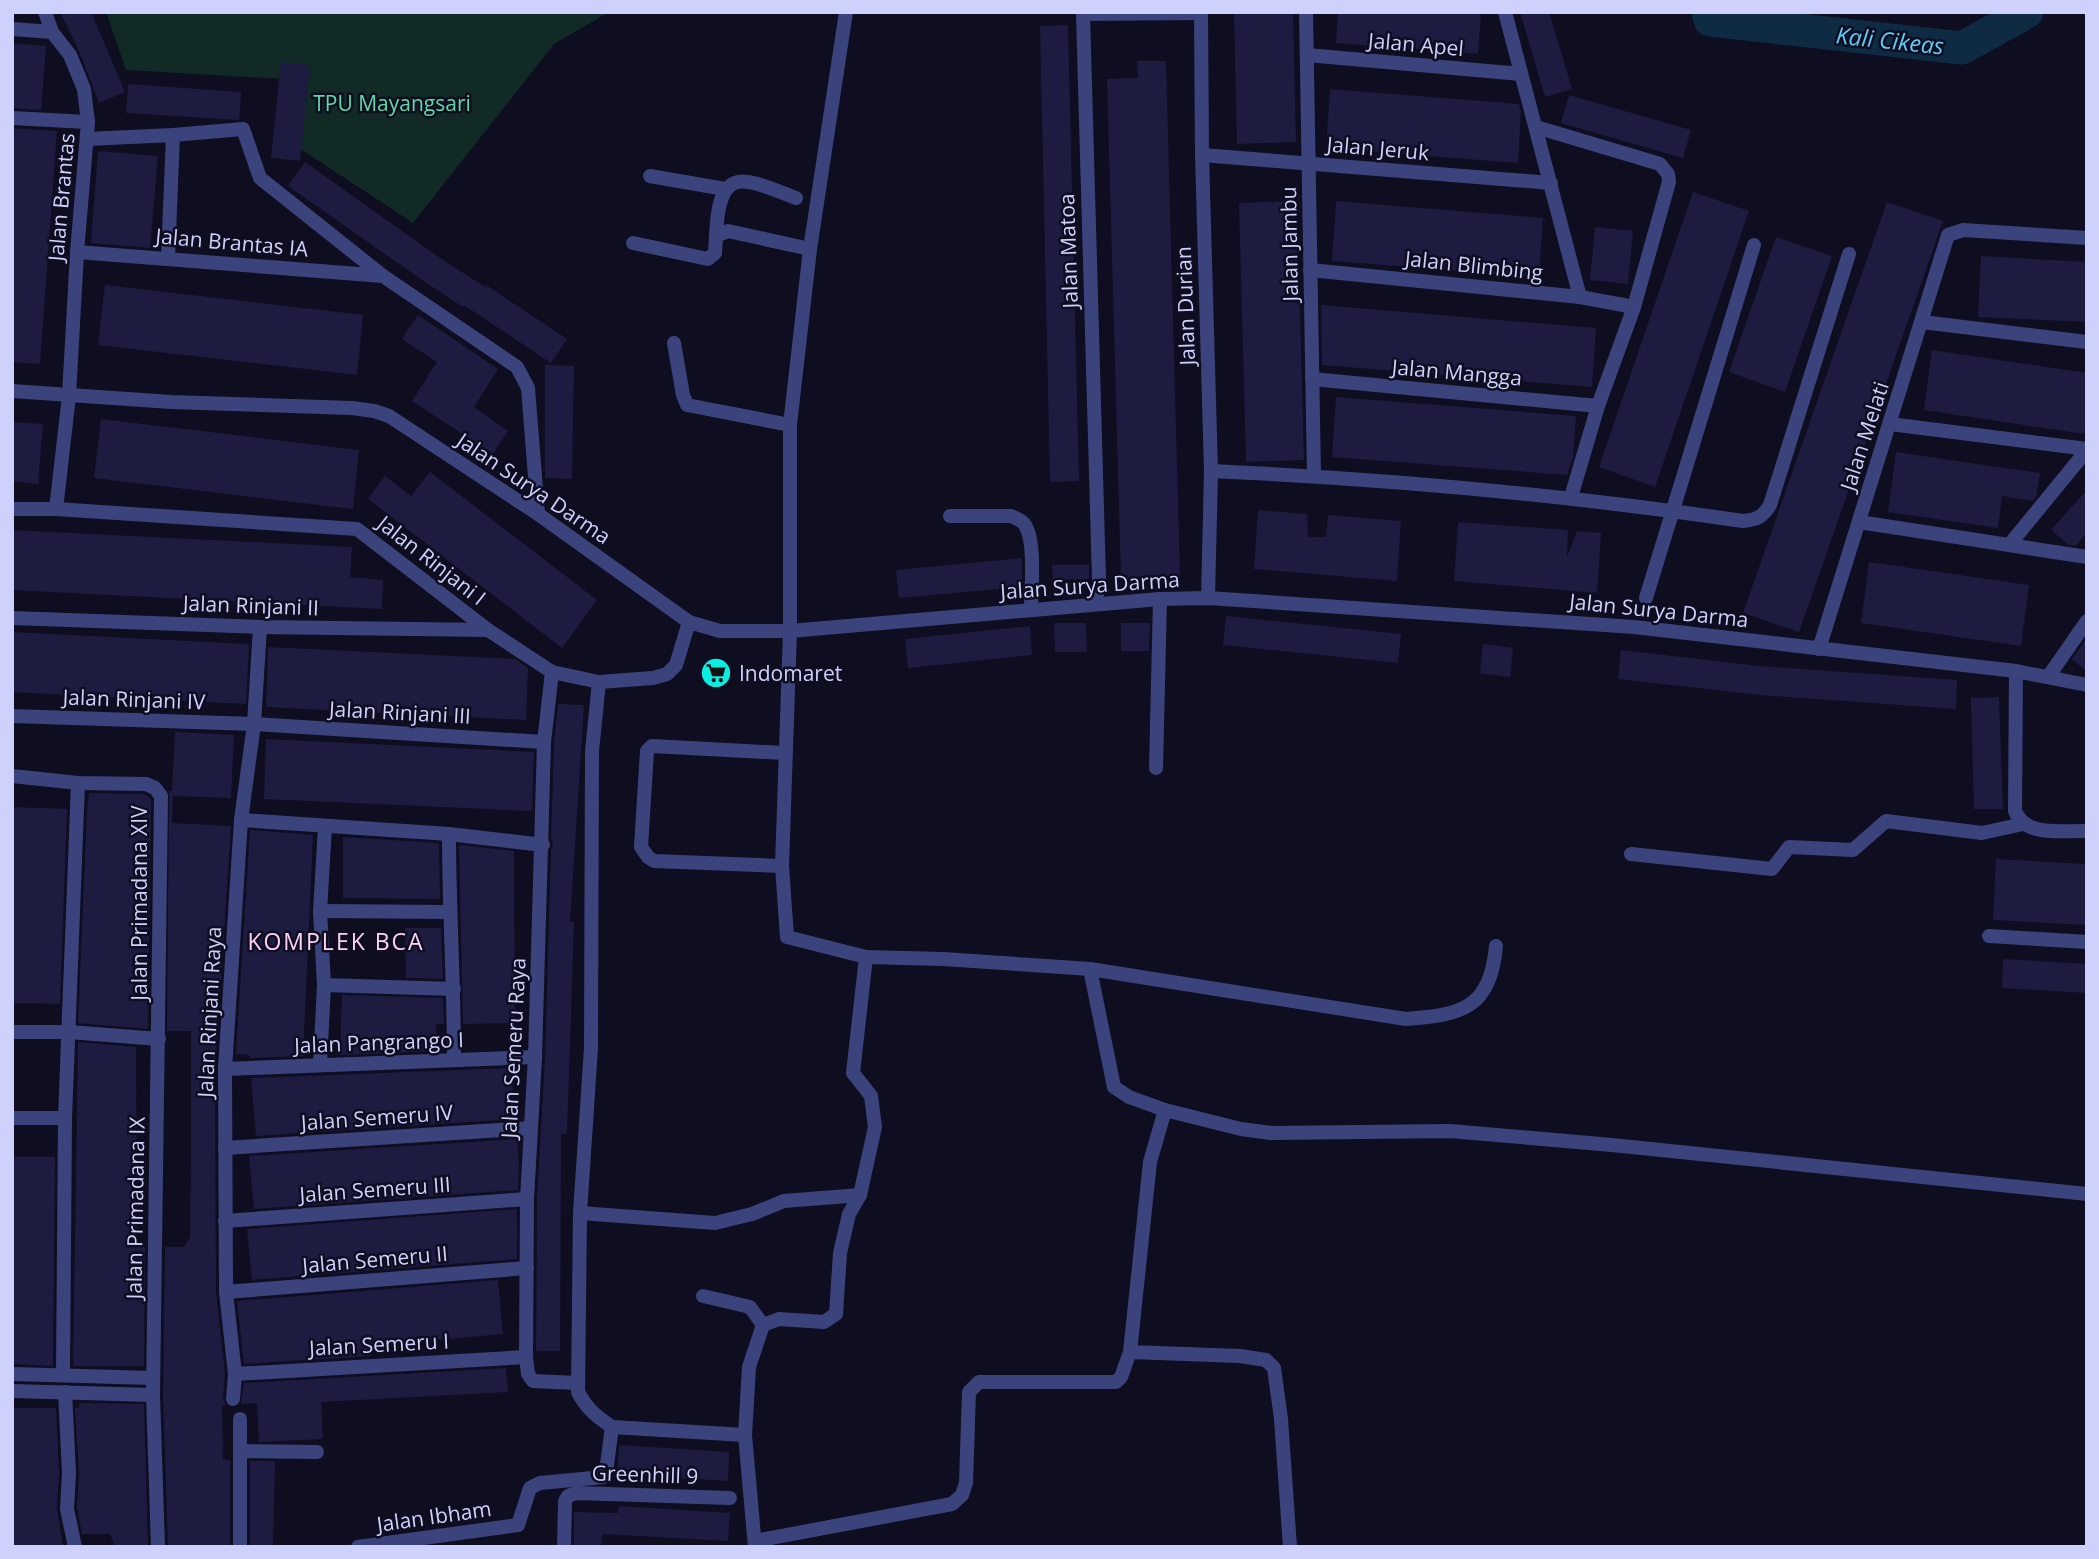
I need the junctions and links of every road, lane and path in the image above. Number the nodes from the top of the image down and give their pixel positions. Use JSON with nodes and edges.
{"nodes":[{"id":1,"x":45,"y":12,"type":"edge"},
{"id":2,"x":846,"y":12,"type":"edge"},
{"id":3,"x":1306,"y":12,"type":"edge"},
{"id":4,"x":1504,"y":12,"type":"edge"},
{"id":5,"x":1201,"y":13,"type":"edge"},
{"id":6,"x":12,"y":29,"type":"edge"},
{"id":7,"x":52,"y":32,"type":"junction"},
{"id":8,"x":1307,"y":55,"type":"junction"},
{"id":9,"x":1521,"y":74,"type":"junction"},
{"id":10,"x":12,"y":118,"type":"edge"},
{"id":11,"x":88,"y":122,"type":"junction"},
{"id":12,"x":1536,"y":127,"type":"junction"},
{"id":13,"x":173,"y":135,"type":"junction"},
{"id":14,"x":87,"y":139,"type":"junction"},
{"id":15,"x":1202,"y":155,"type":"junction"},
{"id":16,"x":1309,"y":163,"type":"junction"},
{"id":17,"x":650,"y":176,"type":"dead end"},
{"id":18,"x":1551,"y":183,"type":"junction"},
{"id":19,"x":725,"y":189,"type":"junction"},
{"id":20,"x":796,"y":198,"type":"dead end"},
{"id":21,"x":716,"y":236,"type":"junction"},
{"id":22,"x":2087,"y":237,"type":"edge"},
{"id":23,"x":633,"y":243,"type":"dead end"},
{"id":24,"x":1754,"y":245,"type":"dead end"},
{"id":25,"x":810,"y":248,"type":"junction"},
{"id":26,"x":77,"y":252,"type":"junction"},
{"id":27,"x":1849,"y":254,"type":"dead end"},
{"id":28,"x":167,"y":258,"type":"junction"},
{"id":29,"x":1310,"y":270,"type":"junction"},
{"id":30,"x":383,"y":276,"type":"junction"},
{"id":31,"x":1580,"y":297,"type":"junction"},
{"id":32,"x":1634,"y":307,"type":"junction"},
{"id":33,"x":1923,"y":322,"type":"junction"},
{"id":34,"x":2087,"y":342,"type":"edge"},
{"id":35,"x":674,"y":343,"type":"dead end"},
{"id":36,"x":1312,"y":379,"type":"junction"},
{"id":37,"x":12,"y":391,"type":"edge"},
{"id":38,"x":69,"y":396,"type":"junction"},
{"id":39,"x":1598,"y":406,"type":"junction"},
{"id":40,"x":1890,"y":424,"type":"junction"},
{"id":41,"x":790,"y":425,"type":"junction"},
{"id":42,"x":2087,"y":449,"type":"edge"},
{"id":43,"x":1211,"y":471,"type":"junction"},
{"id":44,"x":1314,"y":476,"type":"junction"},
{"id":45,"x":1571,"y":497,"type":"junction"},
{"id":46,"x":12,"y":509,"type":"edge"},
{"id":47,"x":56,"y":509,"type":"junction"},
{"id":48,"x":1674,"y":511,"type":"junction"},
{"id":49,"x":538,"y":514,"type":"junction"},
{"id":50,"x":950,"y":516,"type":"dead end"},
{"id":51,"x":1859,"y":522,"type":"junction"},
{"id":52,"x":2010,"y":544,"type":"junction"},
{"id":53,"x":2087,"y":557,"type":"edge"},
{"id":54,"x":1208,"y":598,"type":"junction"},
{"id":55,"x":1646,"y":598,"type":"dead end"},
{"id":56,"x":1160,"y":599,"type":"junction"},
{"id":57,"x":1096,"y":604,"type":"junction"},
{"id":58,"x":1031,"y":610,"type":"junction"},
{"id":59,"x":12,"y":618,"type":"edge"},
{"id":60,"x":2087,"y":621,"type":"edge"},
{"id":61,"x":689,"y":622,"type":"junction"},
{"id":62,"x":260,"y":628,"type":"junction"},
{"id":63,"x":488,"y":630,"type":"junction"},
{"id":64,"x":790,"y":631,"type":"junction"},
{"id":65,"x":1819,"y":649,"type":"junction"},
{"id":66,"x":2016,"y":671,"type":"junction"},
{"id":67,"x":552,"y":672,"type":"junction"},
{"id":68,"x":2048,"y":677,"type":"junction"},
{"id":69,"x":599,"y":682,"type":"junction"},
{"id":70,"x":2087,"y":685,"type":"edge"},
{"id":71,"x":12,"y":716,"type":"edge"},
{"id":72,"x":254,"y":724,"type":"junction"},
{"id":73,"x":544,"y":742,"type":"junction"},
{"id":74,"x":785,"y":753,"type":"junction"},
{"id":75,"x":1156,"y":768,"type":"dead end"},
{"id":76,"x":12,"y":776,"type":"edge"},
{"id":77,"x":78,"y":783,"type":"junction"},
{"id":78,"x":241,"y":820,"type":"junction"},
{"id":79,"x":2023,"y":824,"type":"junction"},
{"id":80,"x":325,"y":827,"type":"junction"},
{"id":81,"x":2087,"y":831,"type":"edge"},
{"id":82,"x":449,"y":834,"type":"junction"},
{"id":83,"x":543,"y":845,"type":"junction"},
{"id":84,"x":1631,"y":854,"type":"dead end"},
{"id":85,"x":782,"y":866,"type":"junction"},
{"id":86,"x":320,"y":911,"type":"junction"},
{"id":87,"x":449,"y":912,"type":"junction"},
{"id":88,"x":1989,"y":936,"type":"dead end"},
{"id":89,"x":2087,"y":942,"type":"edge"},
{"id":90,"x":1496,"y":946,"type":"dead end"},
{"id":91,"x":866,"y":957,"type":"junction"},
{"id":92,"x":1090,"y":969,"type":"junction"},
{"id":93,"x":324,"y":985,"type":"junction"},
{"id":94,"x":454,"y":989,"type":"junction"},
{"id":95,"x":12,"y":1032,"type":"edge"},
{"id":96,"x":69,"y":1032,"type":"junction"},
{"id":97,"x":159,"y":1039,"type":"junction"},
{"id":98,"x":535,"y":1057,"type":"junction"},
{"id":99,"x":454,"y":1060,"type":"junction"},
{"id":100,"x":320,"y":1065,"type":"junction"},
{"id":101,"x":225,"y":1069,"type":"junction"},
{"id":102,"x":1166,"y":1110,"type":"junction"},
{"id":103,"x":12,"y":1118,"type":"edge"},
{"id":104,"x":65,"y":1118,"type":"junction"},
{"id":105,"x":531,"y":1128,"type":"junction"},
{"id":106,"x":225,"y":1148,"type":"junction"},
{"id":107,"x":2087,"y":1194,"type":"edge"},
{"id":108,"x":860,"y":1195,"type":"junction"},
{"id":109,"x":527,"y":1199,"type":"junction"},
{"id":110,"x":580,"y":1213,"type":"junction"},
{"id":111,"x":225,"y":1221,"type":"junction"},
{"id":112,"x":527,"y":1268,"type":"junction"},
{"id":113,"x":226,"y":1292,"type":"junction"},
{"id":114,"x":703,"y":1296,"type":"dead end"},
{"id":115,"x":763,"y":1325,"type":"junction"},
{"id":116,"x":1130,"y":1352,"type":"junction"},
{"id":117,"x":526,"y":1357,"type":"junction"},
{"id":118,"x":12,"y":1374,"type":"edge"},
{"id":119,"x":63,"y":1374,"type":"junction"},
{"id":120,"x":234,"y":1374,"type":"junction"},
{"id":121,"x":153,"y":1378,"type":"junction"},
{"id":122,"x":577,"y":1383,"type":"junction"},
{"id":123,"x":12,"y":1391,"type":"edge"},
{"id":124,"x":65,"y":1392,"type":"junction"},
{"id":125,"x":153,"y":1395,"type":"junction"},
{"id":126,"x":233,"y":1399,"type":"dead end"},
{"id":127,"x":240,"y":1419,"type":"dead end"},
{"id":128,"x":612,"y":1427,"type":"junction"},
{"id":129,"x":745,"y":1435,"type":"junction"},
{"id":130,"x":240,"y":1451,"type":"junction"},
{"id":131,"x":317,"y":1452,"type":"dead end"},
{"id":132,"x":730,"y":1498,"type":"dead end"},
{"id":133,"x":755,"y":1544,"type":"edge"},
{"id":134,"x":388,"y":1545,"type":"edge"},
{"id":135,"x":75,"y":1547,"type":"edge"},
{"id":136,"x":158,"y":1547,"type":"edge"},
{"id":137,"x":240,"y":1547,"type":"edge"},
{"id":138,"x":358,"y":1547,"type":"edge"},
{"id":139,"x":564,"y":1547,"type":"edge"},
{"id":140,"x":1290,"y":1547,"type":"edge"}],
"edges":[{"from":1,"to":7,"type":"street","name":"Jalan Brantas"},
{"from":2,"to":25,"type":"street"},
{"from":3,"to":8,"type":"street","name":"Jalan Jambu"},
{"from":4,"to":9,"type":"street"},
{"from":5,"to":15,"type":"street","name":"Jalan Durian"},
{"from":5,"to":57,"type":"street","name":"Jalan Matoa"},
{"from":6,"to":7,"type":"street"},
{"from":7,"to":11,"type":"street","name":"Jalan Brantas"},
{"from":8,"to":9,"type":"street","name":"Jalan Apel"},
{"from":8,"to":16,"type":"street","name":"Jalan Jambu"},
{"from":9,"to":12,"type":"street"},
{"from":10,"to":11,"type":"street"},
{"from":11,"to":14,"type":"street","name":"Jalan Brantas"},
{"from":12,"to":18,"type":"street"},
{"from":12,"to":32,"type":"street"},
{"from":13,"to":14,"type":"street"},
{"from":13,"to":28,"type":"street"},
{"from":13,"to":30,"type":"street"},
{"from":14,"to":26,"type":"street","name":"Jalan Brantas"},
{"from":15,"to":16,"type":"street","name":"Jalan Jeruk"},
{"from":15,"to":43,"type":"street","name":"Jalan Durian"},
{"from":16,"to":18,"type":"street","name":"Jalan Jeruk"},
{"from":16,"to":29,"type":"street","name":"Jalan Jambu"},
{"from":17,"to":19,"type":"street"},
{"from":18,"to":31,"type":"street"},
{"from":19,"to":20,"type":"street"},
{"from":19,"to":21,"type":"street"},
{"from":21,"to":23,"type":"street"},
{"from":21,"to":25,"type":"street"},
{"from":22,"to":33,"type":"street","name":"Jalan Melati"},
{"from":24,"to":48,"type":"street"},
{"from":25,"to":41,"type":"street"},
{"from":26,"to":28,"type":"street","name":"Jalan Brantas IA"},
{"from":26,"to":38,"type":"street","name":"Jalan Brantas"},
{"from":27,"to":48,"type":"street"},
{"from":28,"to":30,"type":"street","name":"Jalan Brantas IA"},
{"from":29,"to":31,"type":"street","name":"Jalan Blimbing"},
{"from":29,"to":36,"type":"street","name":"Jalan Jambu"},
{"from":30,"to":49,"type":"street"},
{"from":31,"to":32,"type":"street","name":"Jalan Blimbing"},
{"from":32,"to":39,"type":"street"},
{"from":33,"to":34,"type":"street"},
{"from":33,"to":40,"type":"street","name":"Jalan Melati"},
{"from":35,"to":41,"type":"street"},
{"from":36,"to":39,"type":"street","name":"Jalan Mangga"},
{"from":36,"to":44,"type":"street","name":"Jalan Jambu"},
{"from":37,"to":38,"type":"street","name":"Jalan Surya Darma"},
{"from":38,"to":47,"type":"street"},
{"from":38,"to":49,"type":"street","name":"Jalan Surya Darma"},
{"from":39,"to":45,"type":"street"},
{"from":40,"to":42,"type":"street"},
{"from":40,"to":51,"type":"street","name":"Jalan Melati"},
{"from":41,"to":64,"type":"street"},
{"from":42,"to":52,"type":"street"},
{"from":43,"to":44,"type":"street"},
{"from":43,"to":54,"type":"street","name":"Jalan Durian"},
{"from":44,"to":45,"type":"street"},
{"from":45,"to":48,"type":"street"},
{"from":46,"to":47,"type":"street","name":"Jalan Rinjani I"},
{"from":47,"to":63,"type":"street","name":"Jalan Rinjani I"},
{"from":48,"to":55,"type":"street"},
{"from":49,"to":61,"type":"street","name":"Jalan Surya Darma"},
{"from":50,"to":58,"type":"street"},
{"from":51,"to":52,"type":"street"},
{"from":51,"to":65,"type":"street","name":"Jalan Melati"},
{"from":52,"to":53,"type":"street"},
{"from":54,"to":56,"type":"street","name":"Jalan Surya Darma"},
{"from":54,"to":65,"type":"street","name":"Jalan Surya Darma"},
{"from":56,"to":57,"type":"street","name":"Jalan Surya Darma"},
{"from":56,"to":75,"type":"street"},
{"from":57,"to":58,"type":"street","name":"Jalan Surya Darma"},
{"from":58,"to":64,"type":"street","name":"Jalan Surya Darma"},
{"from":59,"to":62,"type":"street","name":"Jalan Rinjani II"},
{"from":60,"to":68,"type":"street"},
{"from":61,"to":64,"type":"street","name":"Jalan Surya Darma"},
{"from":61,"to":69,"type":"street","name":"Jalan Rinjani I"},
{"from":62,"to":63,"type":"street","name":"Jalan Rinjani II"},
{"from":62,"to":72,"type":"street","name":"Jalan Rinjani Raya"},
{"from":63,"to":67,"type":"street","name":"Jalan Rinjani I"},
{"from":64,"to":74,"type":"street"},
{"from":65,"to":66,"type":"street","name":"Jalan Surya Darma"},
{"from":66,"to":68,"type":"street","name":"Jalan Surya Darma"},
{"from":66,"to":79,"type":"street"},
{"from":67,"to":69,"type":"street","name":"Jalan Rinjani I"},
{"from":67,"to":73,"type":"street","name":"Jalan Semeru Raya"},
{"from":68,"to":70,"type":"street","name":"Jalan Surya Darma"},
{"from":69,"to":110,"type":"street"},
{"from":71,"to":72,"type":"street","name":"Jalan Rinjani IV"},
{"from":72,"to":73,"type":"street","name":"Jalan Rinjani III"},
{"from":72,"to":78,"type":"street","name":"Jalan Rinjani Raya"},
{"from":73,"to":83,"type":"street","name":"Jalan Semeru Raya"},
{"from":74,"to":85,"type":"street"},
{"from":74,"to":85,"type":"street"},
{"from":76,"to":77,"type":"street","name":"Jalan Primadana XIV"},
{"from":77,"to":96,"type":"street"},
{"from":77,"to":97,"type":"street","name":"Jalan Primadana XIV"},
{"from":78,"to":80,"type":"street"},
{"from":78,"to":101,"type":"street","name":"Jalan Rinjani Raya"},
{"from":79,"to":81,"type":"street"},
{"from":79,"to":84,"type":"street"},
{"from":80,"to":82,"type":"street"},
{"from":80,"to":86,"type":"street"},
{"from":82,"to":83,"type":"street"},
{"from":82,"to":87,"type":"street"},
{"from":83,"to":98,"type":"street","name":"Jalan Semeru Raya"},
{"from":85,"to":91,"type":"street"},
{"from":86,"to":87,"type":"street"},
{"from":86,"to":93,"type":"street"},
{"from":87,"to":94,"type":"street"},
{"from":88,"to":89,"type":"street"},
{"from":90,"to":92,"type":"street"},
{"from":91,"to":92,"type":"street"},
{"from":91,"to":108,"type":"street"},
{"from":92,"to":102,"type":"street"},
{"from":93,"to":94,"type":"street"},
{"from":93,"to":100,"type":"street"},
{"from":94,"to":99,"type":"street"},
{"from":95,"to":96,"type":"street"},
{"from":96,"to":97,"type":"street"},
{"from":96,"to":104,"type":"street"},
{"from":97,"to":121,"type":"street","name":"Jalan Primadana IX"},
{"from":98,"to":99,"type":"street","name":"Jalan Pangrango I"},
{"from":98,"to":105,"type":"street","name":"Jalan Semeru Raya"},
{"from":99,"to":100,"type":"street","name":"Jalan Pangrango I"},
{"from":100,"to":101,"type":"street","name":"Jalan Pangrango I"},
{"from":101,"to":106,"type":"street","name":"Jalan Rinjani Raya"},
{"from":102,"to":107,"type":"street"},
{"from":102,"to":116,"type":"street"},
{"from":103,"to":104,"type":"street"},
{"from":104,"to":119,"type":"street"},
{"from":105,"to":106,"type":"street","name":"Jalan Semeru IV"},
{"from":105,"to":109,"type":"street","name":"Jalan Semeru Raya"},
{"from":106,"to":111,"type":"street","name":"Jalan Rinjani Raya"},
{"from":108,"to":110,"type":"street"},
{"from":108,"to":115,"type":"street"},
{"from":109,"to":111,"type":"street","name":"Jalan Semeru III"},
{"from":109,"to":112,"type":"street","name":"Jalan Semeru Raya"},
{"from":110,"to":122,"type":"street"},
{"from":111,"to":113,"type":"street","name":"Jalan Rinjani Raya"},
{"from":112,"to":113,"type":"street","name":"Jalan Semeru II"},
{"from":112,"to":117,"type":"street","name":"Jalan Semeru Raya"},
{"from":113,"to":120,"type":"street","name":"Jalan Rinjani Raya"},
{"from":114,"to":115,"type":"street"},
{"from":115,"to":129,"type":"street"},
{"from":116,"to":133,"type":"street"},
{"from":116,"to":140,"type":"street"},
{"from":117,"to":120,"type":"street","name":"Jalan Semeru I"},
{"from":117,"to":122,"type":"street"},
{"from":118,"to":119,"type":"street"},
{"from":119,"to":121,"type":"street"},
{"from":120,"to":126,"type":"street","name":"Jalan Rinjani Raya"},
{"from":121,"to":125,"type":"street","name":"Jalan Primadana IX"},
{"from":122,"to":128,"type":"street"},
{"from":123,"to":124,"type":"street"},
{"from":124,"to":125,"type":"street"},
{"from":124,"to":135,"type":"street"},
{"from":125,"to":136,"type":"street","name":"Jalan Primadana IX"},
{"from":127,"to":130,"type":"street"},
{"from":128,"to":129,"type":"street"},
{"from":128,"to":134,"type":"street","name":"Jalan Ibham"},
{"from":129,"to":133,"type":"street"},
{"from":130,"to":131,"type":"street"},
{"from":130,"to":137,"type":"street"},
{"from":132,"to":139,"type":"street","name":"Greenhill 9"},
{"from":134,"to":138,"type":"street","name":"Jalan Ibham"}]}
